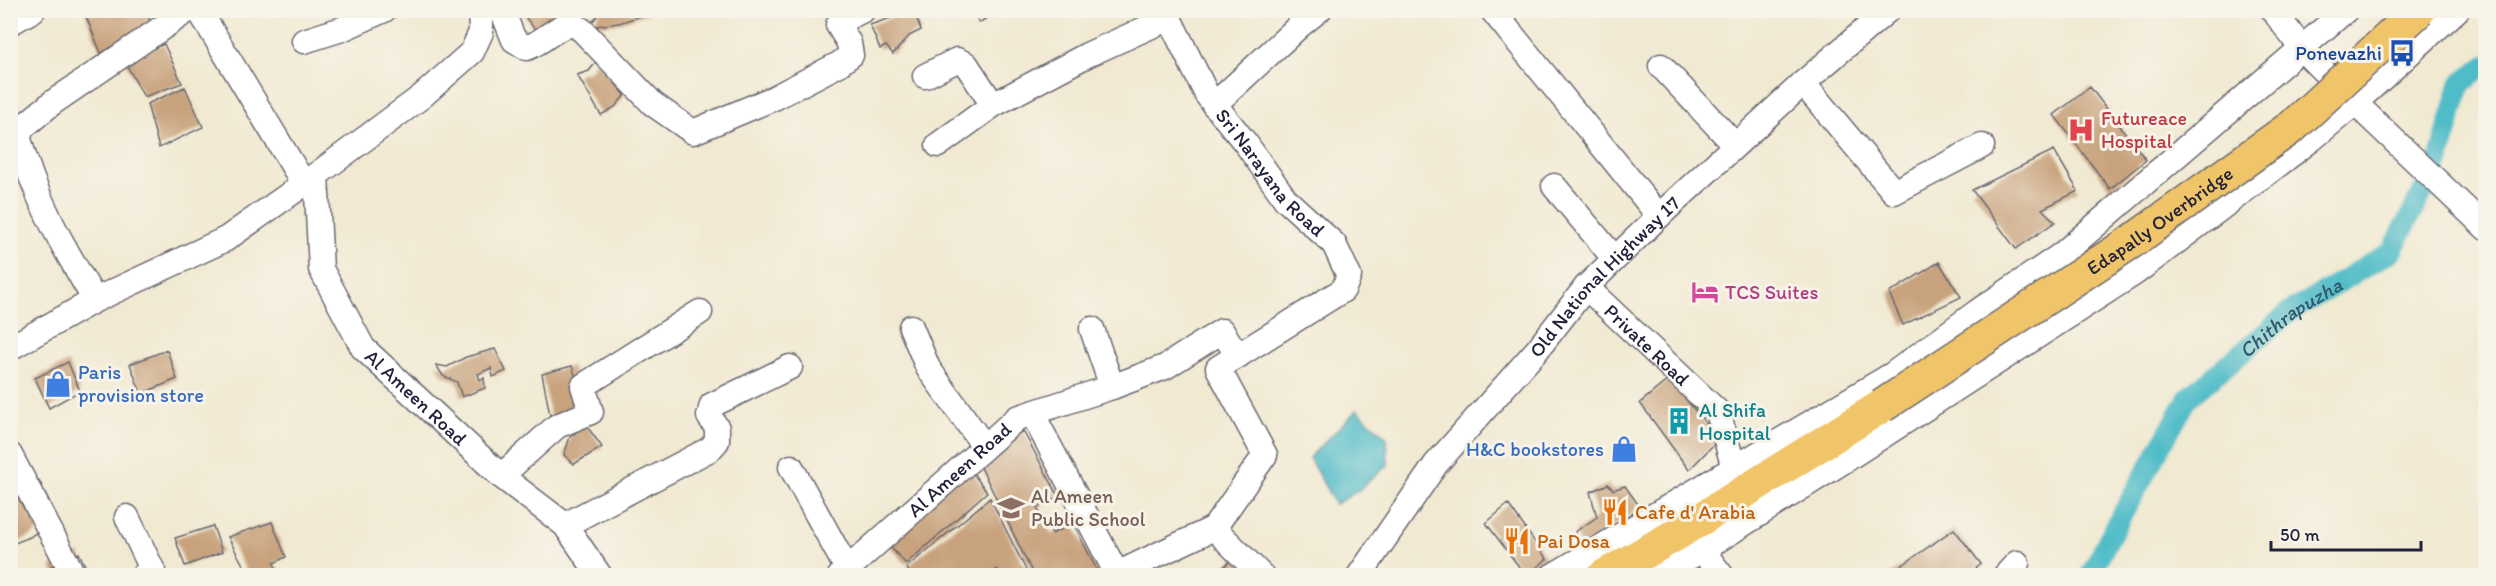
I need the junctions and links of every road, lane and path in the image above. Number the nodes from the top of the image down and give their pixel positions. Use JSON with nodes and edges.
{"nodes":[{"id":1,"x":33,"y":10,"type":"edge"},
{"id":2,"x":188,"y":10,"type":"edge"},
{"id":3,"x":199,"y":10,"type":"edge"},
{"id":4,"x":384,"y":10,"type":"edge"},
{"id":5,"x":480,"y":10,"type":"edge"},
{"id":6,"x":502,"y":10,"type":"edge"},
{"id":7,"x":863,"y":10,"type":"edge"},
{"id":8,"x":1319,"y":10,"type":"edge"},
{"id":9,"x":1492,"y":10,"type":"edge"},
{"id":10,"x":1888,"y":10,"type":"edge"},
{"id":11,"x":2273,"y":10,"type":"edge"},
{"id":12,"x":2346,"y":10,"type":"edge"},
{"id":13,"x":2419,"y":10,"type":"edge"},
{"id":14,"x":2457,"y":10,"type":"edge"},
{"id":15,"x":1167,"y":14,"type":"edge"},
{"id":16,"x":10,"y":23,"type":"edge"},
{"id":17,"x":304,"y":41,"type":"dead end"},
{"id":18,"x":2302,"y":49,"type":"junction"},
{"id":19,"x":1661,"y":66,"type":"dead end"},
{"id":20,"x":925,"y":76,"type":"dead end"},
{"id":21,"x":1803,"y":83,"type":"junction"},
{"id":22,"x":2355,"y":104,"type":"junction"},
{"id":23,"x":993,"y":105,"type":"junction"},
{"id":24,"x":1214,"y":105,"type":"junction"},
{"id":25,"x":938,"y":145,"type":"dead end"},
{"id":26,"x":1736,"y":145,"type":"junction"},
{"id":27,"x":1982,"y":146,"type":"dead end"},
{"id":28,"x":310,"y":179,"type":"junction"},
{"id":29,"x":1554,"y":186,"type":"dead end"},
{"id":30,"x":1659,"y":216,"type":"junction"},
{"id":31,"x":2486,"y":228,"type":"edge"},
{"id":32,"x":1614,"y":258,"type":"junction"},
{"id":33,"x":1586,"y":287,"type":"junction"},
{"id":34,"x":95,"y":300,"type":"junction"},
{"id":35,"x":700,"y":312,"type":"dead end"},
{"id":36,"x":910,"y":327,"type":"dead end"},
{"id":37,"x":1092,"y":329,"type":"dead end"},
{"id":38,"x":10,"y":348,"type":"edge"},
{"id":39,"x":1238,"y":356,"type":"junction"},
{"id":40,"x":790,"y":367,"type":"dead end"},
{"id":41,"x":1113,"y":387,"type":"junction"},
{"id":42,"x":1032,"y":413,"type":"junction"},
{"id":43,"x":984,"y":446,"type":"junction"},
{"id":44,"x":10,"y":455,"type":"edge"},
{"id":45,"x":791,"y":467,"type":"dead end"},
{"id":46,"x":1734,"y":468,"type":"junction"},
{"id":47,"x":501,"y":476,"type":"junction"},
{"id":48,"x":127,"y":517,"type":"dead end"},
{"id":49,"x":565,"y":525,"type":"junction"},
{"id":50,"x":1214,"y":528,"type":"junction"},
{"id":51,"x":1702,"y":550,"type":"junction"},
{"id":52,"x":844,"y":572,"type":"edge"},
{"id":53,"x":74,"y":576,"type":"edge"},
{"id":54,"x":143,"y":576,"type":"edge"},
{"id":55,"x":600,"y":576,"type":"edge"},
{"id":56,"x":1262,"y":576,"type":"edge"},
{"id":57,"x":1359,"y":576,"type":"edge"},
{"id":58,"x":1552,"y":576,"type":"edge"},
{"id":59,"x":1604,"y":576,"type":"edge"},
{"id":60,"x":1656,"y":576,"type":"edge"},
{"id":61,"x":1722,"y":576,"type":"edge"}],
"edges":[{"from":1,"to":16,"type":"street"},
{"from":2,"to":34,"type":"street"},
{"from":3,"to":28,"type":"street"},
{"from":4,"to":17,"type":"street"},
{"from":5,"to":28,"type":"street"},
{"from":6,"to":7,"type":"street"},
{"from":8,"to":24,"type":"street"},
{"from":9,"to":30,"type":"street"},
{"from":10,"to":21,"type":"street","name":"Old National Highway 17"},
{"from":11,"to":18,"type":"street"},
{"from":12,"to":18,"type":"street"},
{"from":13,"to":59,"type":"highway","name":"Edapally Overbridge","bridge":true},
{"from":14,"to":22,"type":"street"},
{"from":15,"to":23,"type":"street"},
{"from":15,"to":24,"type":"street","name":"Sri Narayana Road"},
{"from":18,"to":22,"type":"street"},
{"from":18,"to":46,"type":"street"},
{"from":19,"to":26,"type":"street"},
{"from":20,"to":23,"type":"street"},
{"from":21,"to":26,"type":"street","name":"Old National Highway 17"},
{"from":21,"to":27,"type":"street"},
{"from":22,"to":31,"type":"street"},
{"from":22,"to":51,"type":"street"},
{"from":23,"to":25,"type":"street"},
{"from":24,"to":39,"type":"street","name":"Sri Narayana Road"},
{"from":26,"to":30,"type":"street","name":"Old National Highway 17"},
{"from":28,"to":34,"type":"street"},
{"from":28,"to":47,"type":"street","name":"Al Ameen Road"},
{"from":29,"to":32,"type":"street"},
{"from":30,"to":32,"type":"street","name":"Old National Highway 17"},
{"from":32,"to":33,"type":"street","name":"Old National Highway 17"},
{"from":33,"to":46,"type":"street","name":"Private Road"},
{"from":33,"to":57,"type":"street","name":"Old National Highway 17"},
{"from":34,"to":38,"type":"street"},
{"from":35,"to":47,"type":"street"},
{"from":36,"to":43,"type":"street"},
{"from":37,"to":41,"type":"street"},
{"from":39,"to":41,"type":"street"},
{"from":39,"to":50,"type":"street","name":"Sri Narayana Road"},
{"from":40,"to":49,"type":"street"},
{"from":41,"to":42,"type":"street"},
{"from":42,"to":43,"type":"street","name":"Al Ameen Road"},
{"from":42,"to":50,"type":"street","name":"Al Ameen Road"},
{"from":43,"to":52,"type":"street","name":"Al Ameen Road"},
{"from":44,"to":53,"type":"street"},
{"from":45,"to":52,"type":"street"},
{"from":46,"to":58,"type":"street"},
{"from":47,"to":49,"type":"street","name":"Al Ameen Road"},
{"from":48,"to":54,"type":"street"},
{"from":49,"to":55,"type":"street","name":"Al Ameen Road"},
{"from":50,"to":56,"type":"street"},
{"from":51,"to":60,"type":"street"},
{"from":51,"to":61,"type":"street"}]}
